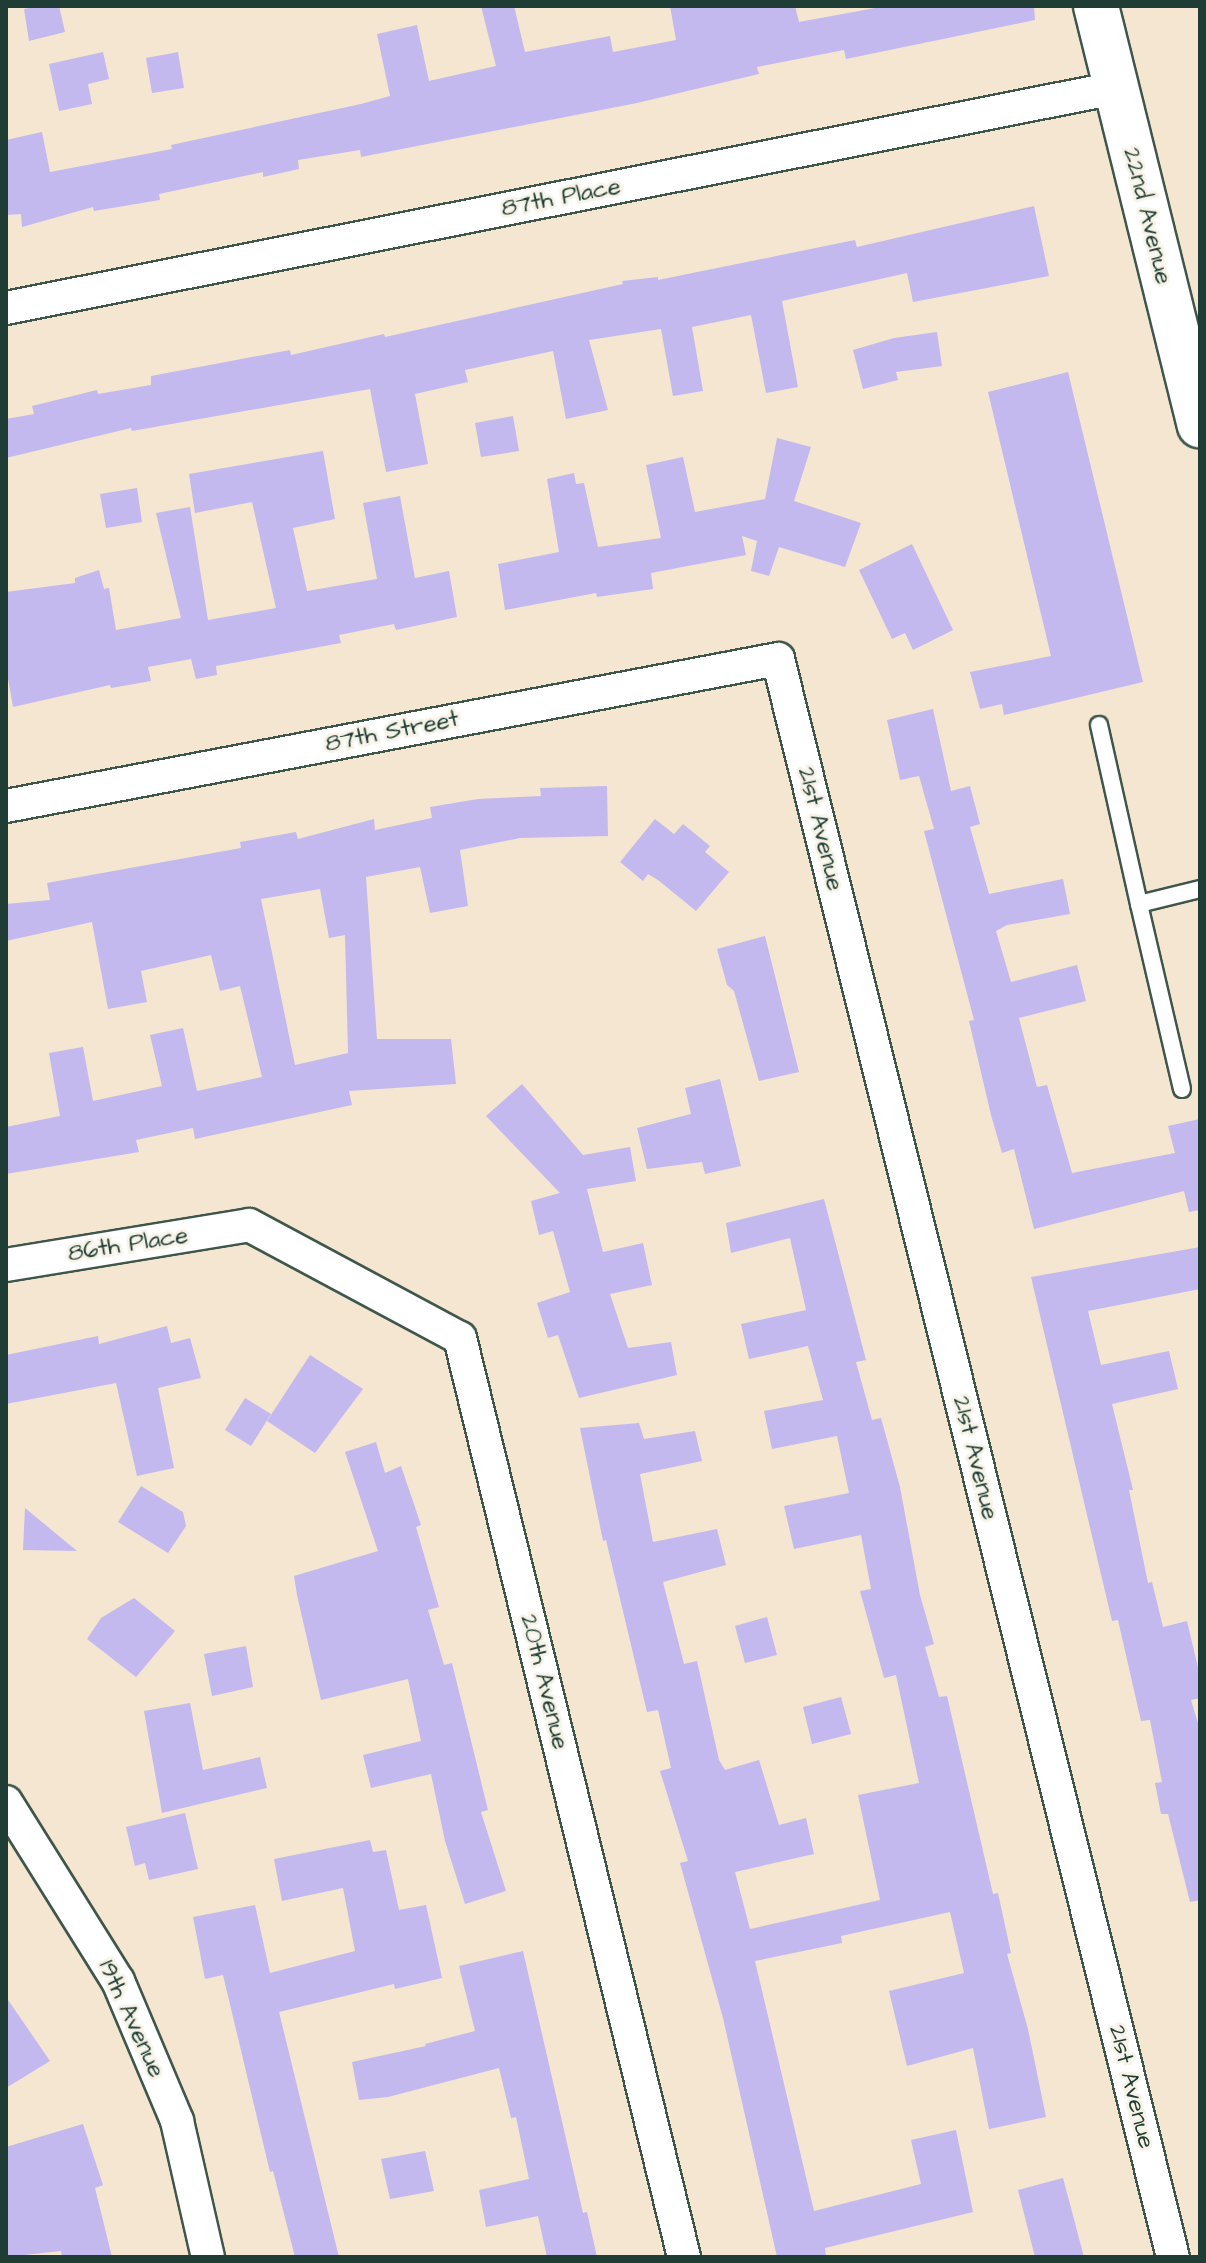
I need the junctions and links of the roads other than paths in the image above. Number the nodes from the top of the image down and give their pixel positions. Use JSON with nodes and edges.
{"nodes":[{"id":1,"x":1096,"y":6,"type":"edge"},
{"id":2,"x":1115,"y":88,"type":"junction"},
{"id":3,"x":6,"y":308,"type":"edge"},
{"id":4,"x":1200,"y":425,"type":"edge"},
{"id":5,"x":778,"y":659,"type":"joint"},
{"id":6,"x":1099,"y":725,"type":"dead end"},
{"id":7,"x":6,"y":806,"type":"edge"},
{"id":8,"x":1200,"y":889,"type":"edge"},
{"id":9,"x":1139,"y":904,"type":"junction"},
{"id":10,"x":1182,"y":1089,"type":"dead end"},
{"id":11,"x":249,"y":1225,"type":"joint"},
{"id":12,"x":6,"y":1265,"type":"edge"},
{"id":13,"x":6,"y":1802,"type":"edge"},
{"id":14,"x":208,"y":2257,"type":"edge"},
{"id":15,"x":684,"y":2257,"type":"edge"},
{"id":16,"x":1173,"y":2257,"type":"edge"}],
"edges":[{"from":1,"to":2,"type":"street","name":"22nd Avenue"},
{"from":2,"to":3,"type":"street","name":"87th Place"},
{"from":2,"to":4,"type":"street","name":"22nd Avenue"},
{"from":5,"to":7,"type":"street","name":"87th Street"},
{"from":5,"to":16,"type":"street","name":"21st Avenue"},
{"from":6,"to":9,"type":"lane"},
{"from":8,"to":9,"type":"lane"},
{"from":9,"to":10,"type":"lane"},
{"from":11,"to":12,"type":"street","name":"86th Place"},
{"from":11,"to":15,"type":"street","name":"20th Avenue"},
{"from":13,"to":14,"type":"street","name":"19th Avenue"}]}
